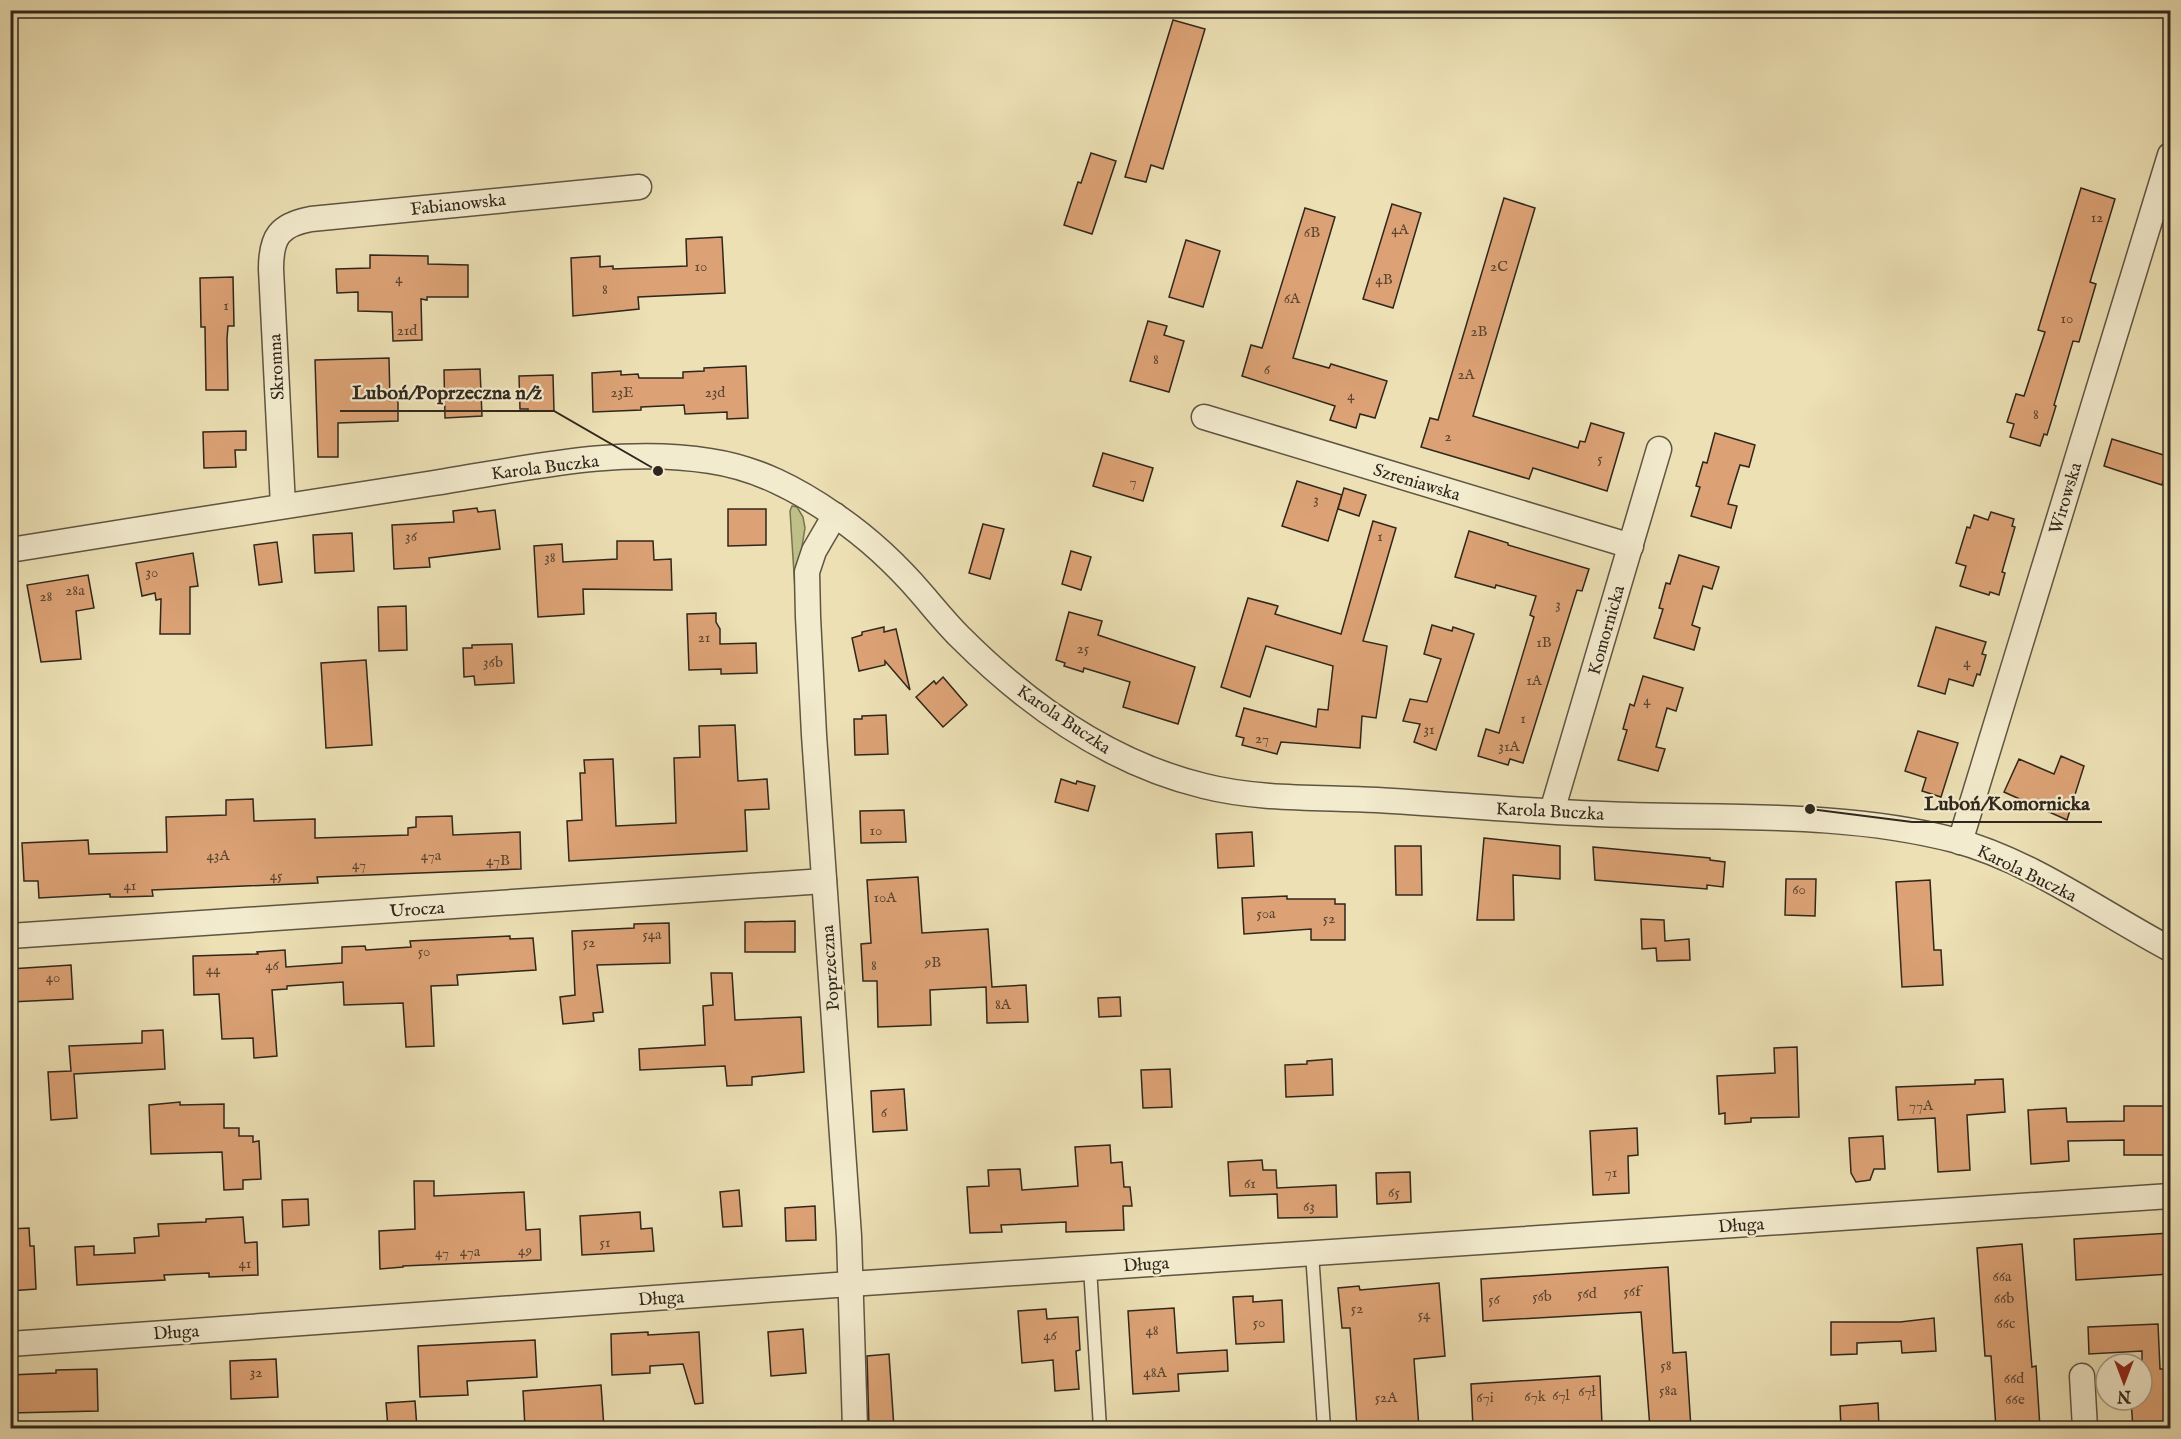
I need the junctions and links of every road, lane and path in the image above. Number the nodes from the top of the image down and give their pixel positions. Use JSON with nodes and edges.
{"nodes":[{"id":1,"x":2170,"y":154,"type":"edge"},
{"id":2,"x":639,"y":187,"type":"dead end"},
{"id":3,"x":280,"y":231,"type":"joint"},
{"id":4,"x":1204,"y":417,"type":"dead end"},
{"id":5,"x":1659,"y":449,"type":"dead end"},
{"id":6,"x":283,"y":506,"type":"junction"},
{"id":7,"x":835,"y":515,"type":"junction"},
{"id":8,"x":1631,"y":546,"type":"junction"},
{"id":9,"x":10,"y":550,"type":"edge"},
{"id":10,"x":1552,"y":811,"type":"junction"},
{"id":11,"x":1960,"y":842,"type":"junction"},
{"id":12,"x":824,"y":881,"type":"junction"},
{"id":13,"x":10,"y":936,"type":"edge"},
{"id":14,"x":2170,"y":949,"type":"edge"},
{"id":15,"x":2170,"y":1196,"type":"edge"},
{"id":16,"x":1312,"y":1254,"type":"junction"},
{"id":17,"x":1090,"y":1268,"type":"junction"},
{"id":18,"x":850,"y":1284,"type":"junction"},
{"id":19,"x":10,"y":1344,"type":"edge"},
{"id":20,"x":2082,"y":1377,"type":"dead end"},
{"id":21,"x":855,"y":1428,"type":"edge"},
{"id":22,"x":1100,"y":1428,"type":"edge"},
{"id":23,"x":1324,"y":1428,"type":"edge"},
{"id":24,"x":2085,"y":1428,"type":"edge"}],
"edges":[{"from":1,"to":11,"type":"street","name":"Wirowska"},
{"from":2,"to":3,"type":"street","name":"Fabianowska"},
{"from":3,"to":6,"type":"street","name":"Skromna"},
{"from":4,"to":8,"type":"street","name":"Szreniawska"},
{"from":5,"to":8,"type":"street","name":"Komornicka"},
{"from":6,"to":7,"type":"street","name":"Karola Buczka"},
{"from":6,"to":9,"type":"street","name":"Karola Buczka"},
{"from":7,"to":10,"type":"street","name":"Karola Buczka"},
{"from":7,"to":12,"type":"street","name":"Poprzeczna"},
{"from":8,"to":10,"type":"street","name":"Komornicka"},
{"from":10,"to":11,"type":"street","name":"Karola Buczka"},
{"from":11,"to":14,"type":"street","name":"Karola Buczka"},
{"from":12,"to":13,"type":"street","name":"Urocza"},
{"from":12,"to":18,"type":"street","name":"Poprzeczna"},
{"from":15,"to":16,"type":"street","name":"Długa"},
{"from":16,"to":17,"type":"street","name":"Długa"},
{"from":16,"to":23,"type":"lane"},
{"from":17,"to":18,"type":"street","name":"Długa"},
{"from":17,"to":22,"type":"lane"},
{"from":18,"to":19,"type":"street","name":"Długa"},
{"from":18,"to":21,"type":"street","name":"Poprzeczna"},
{"from":20,"to":24,"type":"street"}]}
